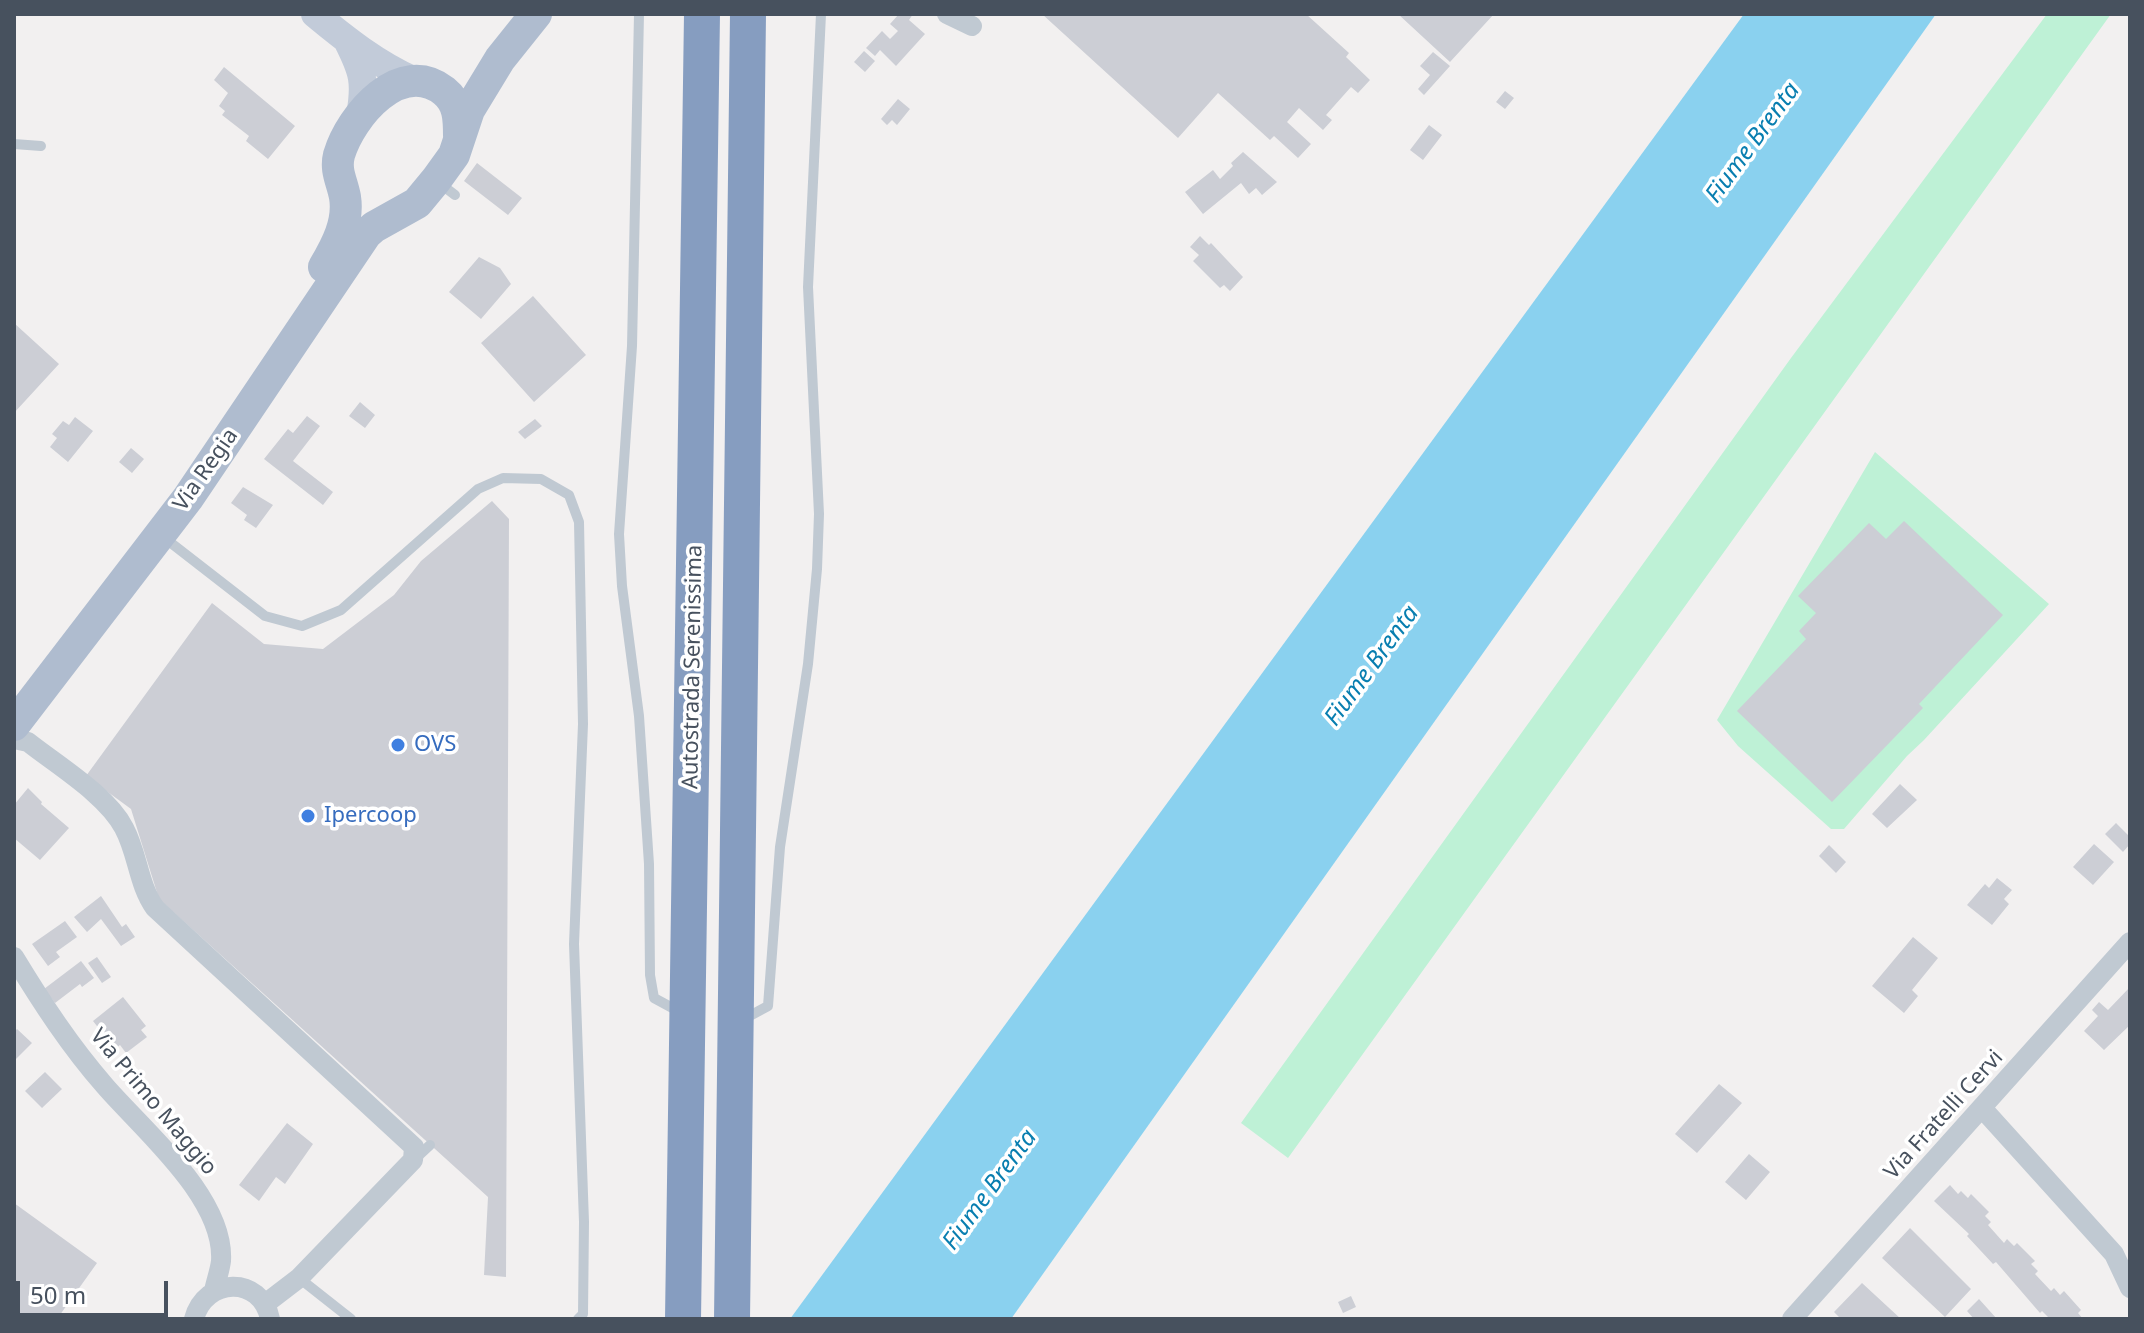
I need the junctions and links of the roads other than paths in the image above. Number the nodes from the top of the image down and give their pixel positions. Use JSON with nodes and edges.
{"nodes":[{"id":1,"x":315,"y":14,"type":"edge"},
{"id":2,"x":536,"y":14,"type":"edge"},
{"id":3,"x":639,"y":14,"type":"edge"},
{"id":4,"x":702,"y":14,"type":"edge"},
{"id":5,"x":748,"y":14,"type":"edge"},
{"id":6,"x":821,"y":14,"type":"edge"},
{"id":7,"x":947,"y":14,"type":"edge"},
{"id":8,"x":972,"y":26,"type":"dead end"},
{"id":9,"x":347,"y":41,"type":"junction"},
{"id":10,"x":500,"y":59,"type":"junction"},
{"id":11,"x":424,"y":83,"type":"junction"},
{"id":12,"x":360,"y":116,"type":"junction"},
{"id":13,"x":459,"y":136,"type":"junction"},
{"id":14,"x":14,"y":144,"type":"edge"},
{"id":15,"x":41,"y":146,"type":"dead end"},
{"id":16,"x":344,"y":193,"type":"junction"},
{"id":17,"x":395,"y":215,"type":"junction"},
{"id":18,"x":160,"y":535,"type":"junction"},
{"id":19,"x":14,"y":698,"type":"edge"},
{"id":20,"x":14,"y":725,"type":"edge"},
{"id":21,"x":14,"y":739,"type":"edge"},
{"id":22,"x":2130,"y":942,"type":"edge"},
{"id":23,"x":14,"y":957,"type":"edge"},
{"id":24,"x":688,"y":1016,"type":"junction"},
{"id":25,"x":735,"y":1023,"type":"junction"},
{"id":26,"x":1982,"y":1108,"type":"junction"},
{"id":27,"x":299,"y":1278,"type":"junction"},
{"id":28,"x":2130,"y":1288,"type":"edge"},
{"id":29,"x":214,"y":1291,"type":"junction"},
{"id":30,"x":268,"y":1312,"type":"edge"},
{"id":31,"x":194,"y":1319,"type":"edge"},
{"id":32,"x":351,"y":1319,"type":"edge"},
{"id":33,"x":578,"y":1319,"type":"edge"},
{"id":34,"x":683,"y":1319,"type":"edge"},
{"id":35,"x":732,"y":1319,"type":"edge"},
{"id":36,"x":1792,"y":1319,"type":"edge"}],
"edges":[{"from":1,"to":9,"type":"street"},
{"from":2,"to":10,"type":"main road","name":"Via Regia"},
{"from":3,"to":24,"type":"lane"},
{"from":4,"to":24,"type":"highway","name":"Autostrada Serenissima"},
{"from":5,"to":25,"type":"highway","name":"Autostrada Serenissima"},
{"from":6,"to":25,"type":"lane"},
{"from":7,"to":8,"type":"street"},
{"from":9,"to":11,"type":"street"},
{"from":9,"to":12,"type":"street"},
{"from":10,"to":11,"type":"main road","name":"Via Regia"},
{"from":10,"to":13,"type":"main road","name":"Via Regia"},
{"from":11,"to":12,"type":"main road","name":"Via Regia"},
{"from":11,"to":13,"type":"main road"},
{"from":12,"to":16,"type":"main road","name":"Via Regia"},
{"from":13,"to":17,"type":"main road","name":"Via Regia"},
{"from":14,"to":15,"type":"lane"},
{"from":16,"to":17,"type":"main road"},
{"from":16,"to":19,"type":"main road","name":"Via Regia"},
{"from":17,"to":18,"type":"main road","name":"Via Regia"},
{"from":18,"to":20,"type":"main road","name":"Via Regia"},
{"from":18,"to":33,"type":"lane"},
{"from":21,"to":27,"type":"street"},
{"from":22,"to":26,"type":"street","name":"Via Fratelli Cervi"},
{"from":23,"to":29,"type":"street","name":"Via Primo Maggio"},
{"from":24,"to":34,"type":"highway","name":"Autostrada Serenissima"},
{"from":25,"to":35,"type":"highway","name":"Autostrada Serenissima"},
{"from":26,"to":28,"type":"street"},
{"from":26,"to":36,"type":"street","name":"Via Fratelli Cervi"},
{"from":27,"to":30,"type":"street"},
{"from":27,"to":32,"type":"lane"},
{"from":29,"to":30,"type":"street"},
{"from":29,"to":31,"type":"street"}]}
